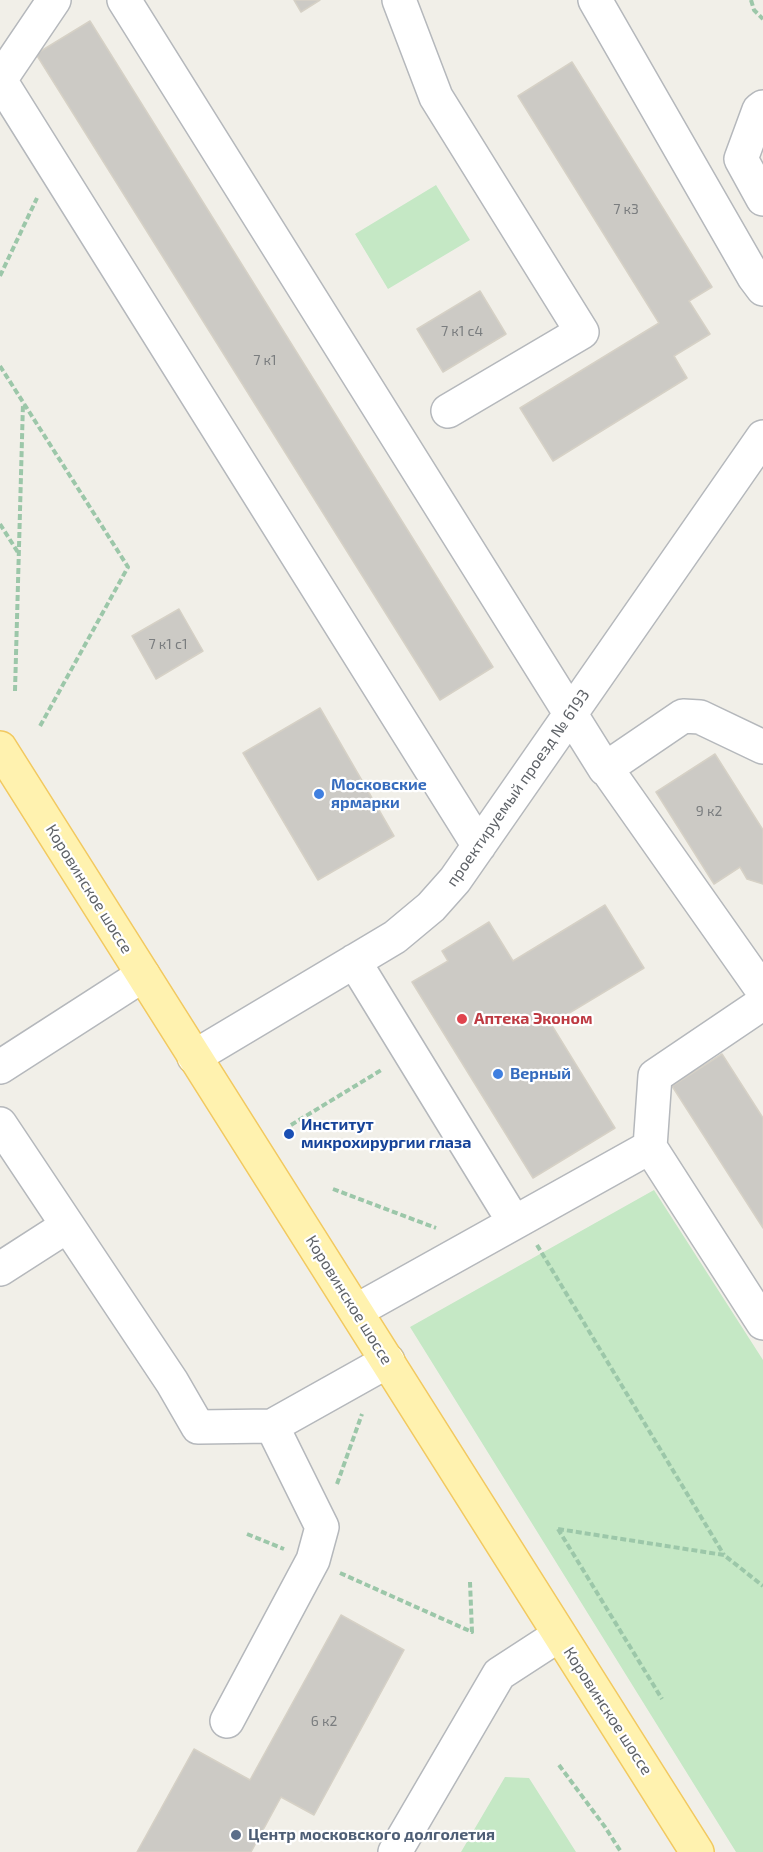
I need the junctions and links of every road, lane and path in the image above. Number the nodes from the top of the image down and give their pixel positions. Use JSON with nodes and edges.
{"nodes":[{"id":1,"x":54,"y":0,"type":"edge"},
{"id":2,"x":124,"y":0,"type":"edge"},
{"id":3,"x":399,"y":0,"type":"edge"},
{"id":4,"x":595,"y":0,"type":"edge"},
{"id":5,"x":751,"y":0,"type":"edge"},
{"id":6,"x":763,"y":19,"type":"edge"},
{"id":7,"x":0,"y":80,"type":"edge"},
{"id":8,"x":763,"y":107,"type":"edge"},
{"id":9,"x":53,"y":164,"type":"junction"},
{"id":10,"x":763,"y":199,"type":"edge"},
{"id":11,"x":0,"y":276,"type":"edge"},
{"id":12,"x":763,"y":289,"type":"edge"},
{"id":13,"x":0,"y":366,"type":"edge"},
{"id":14,"x":23,"y":402,"type":"junction"},
{"id":15,"x":448,"y":411,"type":"dead end"},
{"id":16,"x":763,"y":437,"type":"edge"},
{"id":17,"x":0,"y":524,"type":"edge"},
{"id":18,"x":19,"y":554,"type":"junction"},
{"id":19,"x":15,"y":691,"type":"dead end"},
{"id":20,"x":571,"y":713,"type":"junction"},
{"id":21,"x":39,"y":728,"type":"dead end"},
{"id":22,"x":755,"y":733,"type":"edge"},
{"id":23,"x":0,"y":748,"type":"edge"},
{"id":24,"x":605,"y":769,"type":"junction"},
{"id":25,"x":479,"y":846,"type":"junction"},
{"id":26,"x":354,"y":961,"type":"junction"},
{"id":27,"x":758,"y":973,"type":"edge"},
{"id":28,"x":142,"y":975,"type":"junction"},
{"id":29,"x":763,"y":1004,"type":"edge"},
{"id":30,"x":410,"y":1052,"type":"junction"},
{"id":31,"x":194,"y":1058,"type":"junction"},
{"id":32,"x":0,"y":1066,"type":"edge"},
{"id":33,"x":0,"y":1124,"type":"edge"},
{"id":34,"x":291,"y":1125,"type":"dead end"},
{"id":35,"x":650,"y":1147,"type":"junction"},
{"id":36,"x":333,"y":1189,"type":"dead end"},
{"id":37,"x":518,"y":1220,"type":"junction"},
{"id":38,"x":67,"y":1226,"type":"junction"},
{"id":39,"x":476,"y":1244,"type":"junction"},
{"id":40,"x":0,"y":1269,"type":"edge"},
{"id":41,"x":356,"y":1311,"type":"junction"},
{"id":42,"x":763,"y":1323,"type":"edge"},
{"id":43,"x":388,"y":1361,"type":"junction"},
{"id":44,"x":364,"y":1408,"type":"dead end"},
{"id":45,"x":272,"y":1426,"type":"junction"},
{"id":46,"x":322,"y":1527,"type":"junction"},
{"id":47,"x":247,"y":1534,"type":"dead end"},
{"id":48,"x":724,"y":1555,"type":"junction"},
{"id":49,"x":313,"y":1560,"type":"junction"},
{"id":50,"x":470,"y":1582,"type":"dead end"},
{"id":51,"x":763,"y":1586,"type":"edge"},
{"id":52,"x":559,"y":1635,"type":"junction"},
{"id":53,"x":662,"y":1699,"type":"dead end"},
{"id":54,"x":227,"y":1721,"type":"dead end"},
{"id":55,"x":559,"y":1765,"type":"dead end"},
{"id":56,"x":395,"y":1852,"type":"edge"},
{"id":57,"x":621,"y":1852,"type":"edge"},
{"id":58,"x":697,"y":1852,"type":"edge"}],
"edges":[{"from":1,"to":7,"type":"street"},
{"from":2,"to":20,"type":"street"},
{"from":3,"to":15,"type":"street"},
{"from":4,"to":12,"type":"street"},
{"from":5,"to":6,"type":"path"},
{"from":7,"to":9,"type":"street"},
{"from":8,"to":10,"type":"street"},
{"from":9,"to":11,"type":"path"},
{"from":9,"to":25,"type":"street"},
{"from":13,"to":14,"type":"path"},
{"from":14,"to":18,"type":"path"},
{"from":14,"to":21,"type":"path"},
{"from":16,"to":20,"type":"street","name":"проектируемый проезд № 6193"},
{"from":17,"to":18,"type":"path"},
{"from":18,"to":19,"type":"path"},
{"from":20,"to":24,"type":"street"},
{"from":20,"to":25,"type":"street","name":"проектируемый проезд № 6193"},
{"from":22,"to":24,"type":"street"},
{"from":23,"to":28,"type":"main road","name":"Коровинское шоссе"},
{"from":24,"to":27,"type":"street"},
{"from":25,"to":26,"type":"street","name":"проектируемый проезд № 6193"},
{"from":26,"to":30,"type":"street"},
{"from":26,"to":31,"type":"street","name":"проектируемый проезд № 6193"},
{"from":28,"to":31,"type":"main road","name":"Коровинское шоссе"},
{"from":28,"to":32,"type":"street"},
{"from":29,"to":35,"type":"street"},
{"from":30,"to":34,"type":"path"},
{"from":30,"to":37,"type":"street"},
{"from":31,"to":41,"type":"main road","name":"Коровинское шоссе"},
{"from":33,"to":38,"type":"street"},
{"from":35,"to":37,"type":"street"},
{"from":35,"to":42,"type":"street"},
{"from":36,"to":39,"type":"path"},
{"from":37,"to":39,"type":"street"},
{"from":37,"to":48,"type":"path"},
{"from":38,"to":40,"type":"street"},
{"from":38,"to":45,"type":"street"},
{"from":39,"to":41,"type":"street"},
{"from":41,"to":43,"type":"main road","name":"Коровинское шоссе"},
{"from":43,"to":45,"type":"street"},
{"from":43,"to":52,"type":"main road","name":"Коровинское шоссе"},
{"from":44,"to":46,"type":"path"},
{"from":45,"to":46,"type":"street"},
{"from":46,"to":49,"type":"street"},
{"from":47,"to":49,"type":"path"},
{"from":48,"to":51,"type":"path"},
{"from":48,"to":53,"type":"path"},
{"from":49,"to":50,"type":"path"},
{"from":49,"to":54,"type":"street"},
{"from":52,"to":56,"type":"street"},
{"from":52,"to":58,"type":"main road","name":"Коровинское шоссе"},
{"from":55,"to":57,"type":"path"}]}
